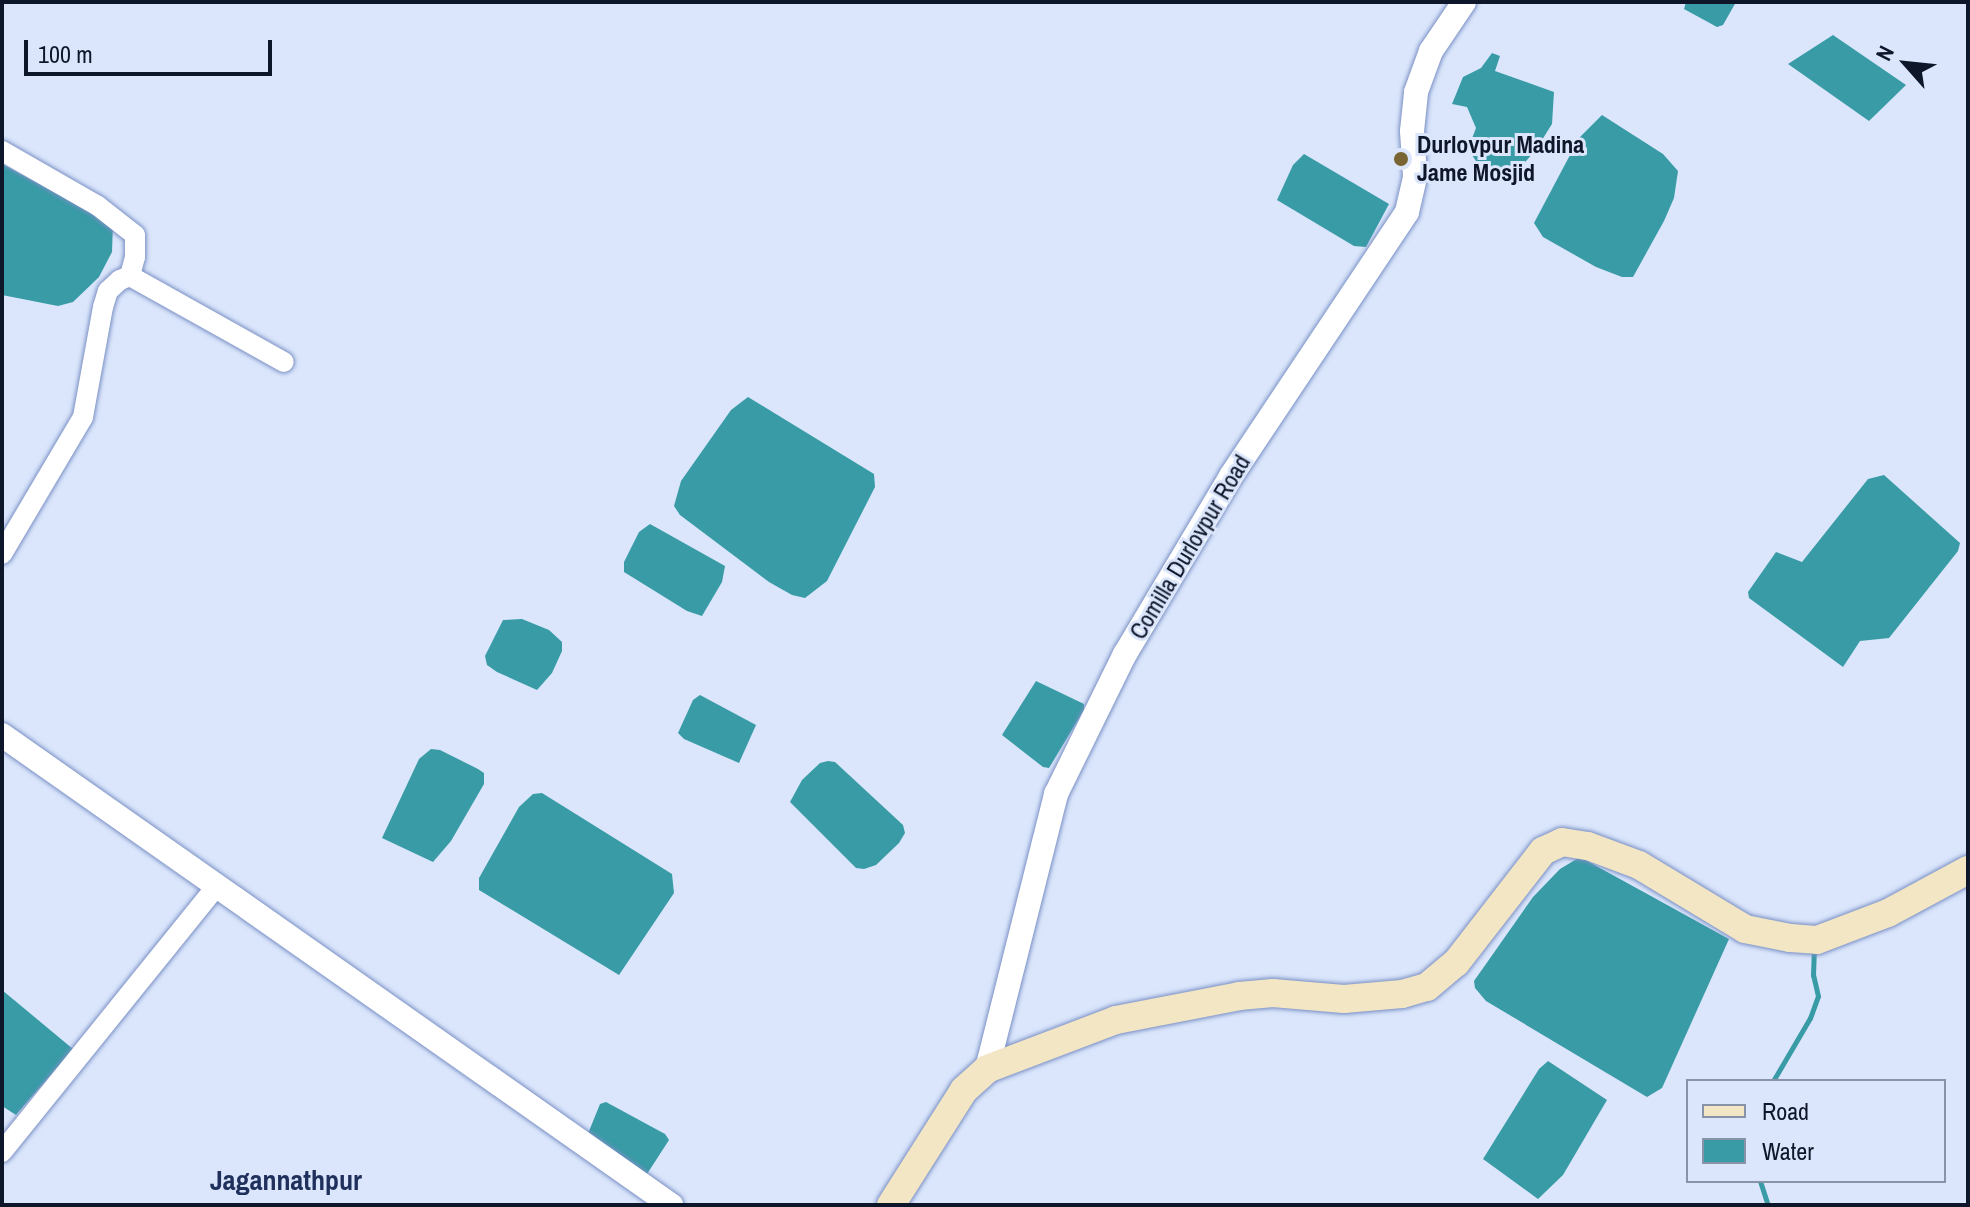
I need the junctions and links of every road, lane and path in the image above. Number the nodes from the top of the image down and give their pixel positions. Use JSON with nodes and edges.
{"nodes":[{"id":1,"x":1464,"y":2,"type":"edge"},
{"id":2,"x":2,"y":151,"type":"edge"},
{"id":3,"x":130,"y":276,"type":"junction"},
{"id":4,"x":284,"y":362,"type":"dead end"},
{"id":5,"x":2,"y":554,"type":"edge"},
{"id":6,"x":2,"y":735,"type":"edge"},
{"id":7,"x":1968,"y":870,"type":"edge"},
{"id":8,"x":215,"y":888,"type":"junction"},
{"id":9,"x":987,"y":1069,"type":"junction"},
{"id":10,"x":2,"y":1152,"type":"edge"},
{"id":11,"x":671,"y":1205,"type":"edge"},
{"id":12,"x":891,"y":1205,"type":"edge"}],
"edges":[{"from":1,"to":9,"type":"street","name":"Comilla Durlovpur Road"},
{"from":2,"to":3,"type":"street"},
{"from":3,"to":4,"type":"street"},
{"from":3,"to":5,"type":"street"},
{"from":6,"to":8,"type":"street"},
{"from":7,"to":9,"type":"main road"},
{"from":8,"to":10,"type":"street"},
{"from":8,"to":11,"type":"street"},
{"from":9,"to":12,"type":"main road"}]}
